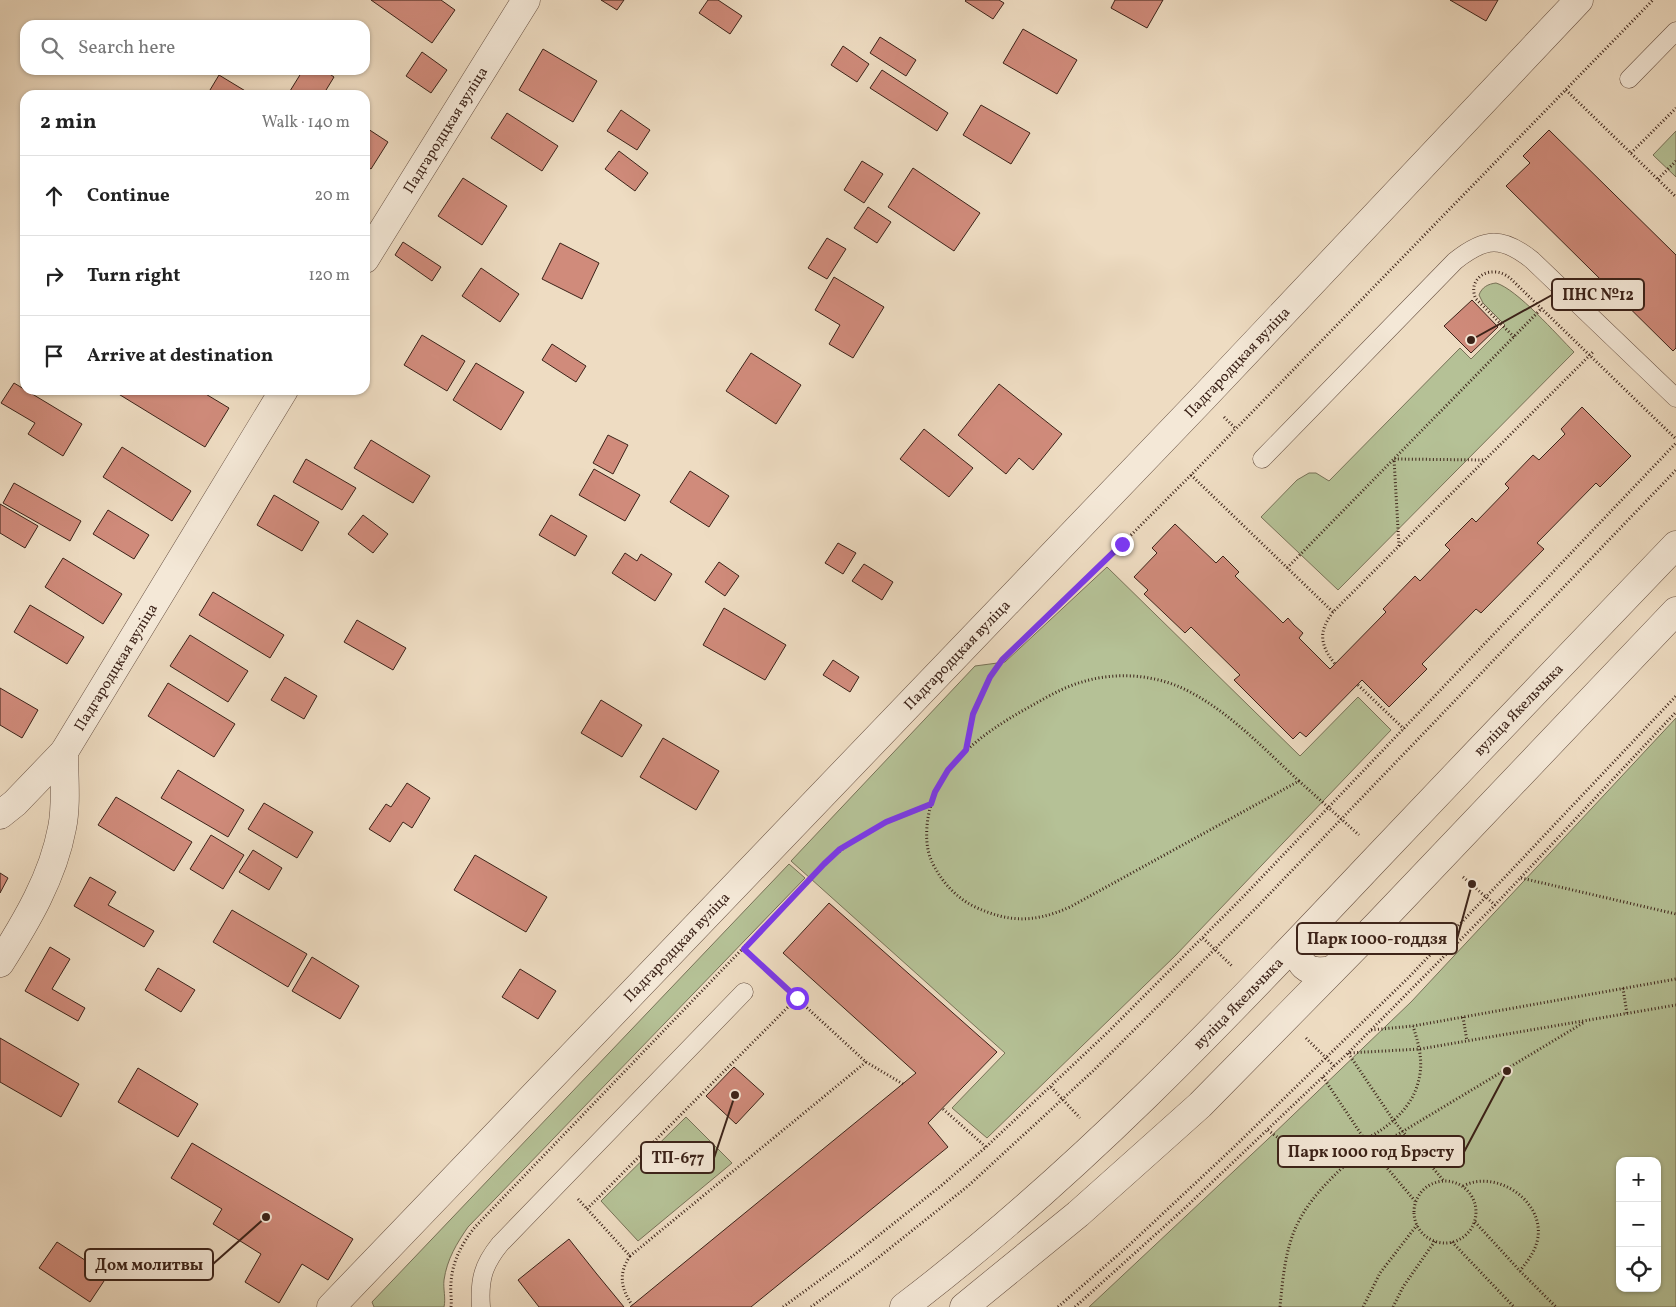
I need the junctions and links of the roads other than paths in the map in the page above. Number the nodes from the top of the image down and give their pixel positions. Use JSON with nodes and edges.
{"nodes":[{"id":1,"x":526,"y":0,"type":"edge"},
{"id":2,"x":1579,"y":0,"type":"edge"},
{"id":3,"x":1676,"y":32,"type":"edge"},
{"id":4,"x":1629,"y":79,"type":"dead end"},
{"id":5,"x":370,"y":250,"type":"edge"},
{"id":6,"x":281,"y":395,"type":"edge"},
{"id":7,"x":1676,"y":398,"type":"edge"},
{"id":8,"x":1262,"y":459,"type":"dead end"},
{"id":9,"x":1676,"y":545,"type":"edge"},
{"id":10,"x":1676,"y":611,"type":"edge"},
{"id":11,"x":64,"y":752,"type":"junction"},
{"id":12,"x":0,"y":815,"type":"edge"},
{"id":13,"x":1301,"y":939,"type":"junction"},
{"id":14,"x":0,"y":963,"type":"edge"},
{"id":15,"x":1332,"y":970,"type":"junction"},
{"id":16,"x":744,"y":992,"type":"dead end"},
{"id":17,"x":1206,"y":1037,"type":"junction"},
{"id":18,"x":1237,"y":1067,"type":"junction"},
{"id":19,"x":331,"y":1307,"type":"edge"},
{"id":20,"x":481,"y":1307,"type":"edge"},
{"id":21,"x":904,"y":1307,"type":"edge"},
{"id":22,"x":964,"y":1307,"type":"edge"}],
"edges":[{"from":1,"to":5,"type":"street","name":"Падгародцкая вуліца"},
{"from":2,"to":19,"type":"street","name":"Падгародцкая вуліца"},
{"from":3,"to":4,"type":"lane"},
{"from":6,"to":11,"type":"street","name":"Падгародцкая вуліца"},
{"from":7,"to":8,"type":"lane"},
{"from":9,"to":13,"type":"street","name":"вуліца Якельчыка"},
{"from":10,"to":15,"type":"street"},
{"from":11,"to":12,"type":"street","name":"Падгародцкая вуліца"},
{"from":11,"to":14,"type":"street"},
{"from":13,"to":15,"type":"street"},
{"from":13,"to":17,"type":"street","name":"вуліца Якельчыка"},
{"from":15,"to":18,"type":"street"},
{"from":16,"to":20,"type":"lane"},
{"from":17,"to":18,"type":"street"},
{"from":17,"to":21,"type":"street","name":"вуліца Якельчыка"},
{"from":18,"to":22,"type":"street"}]}
